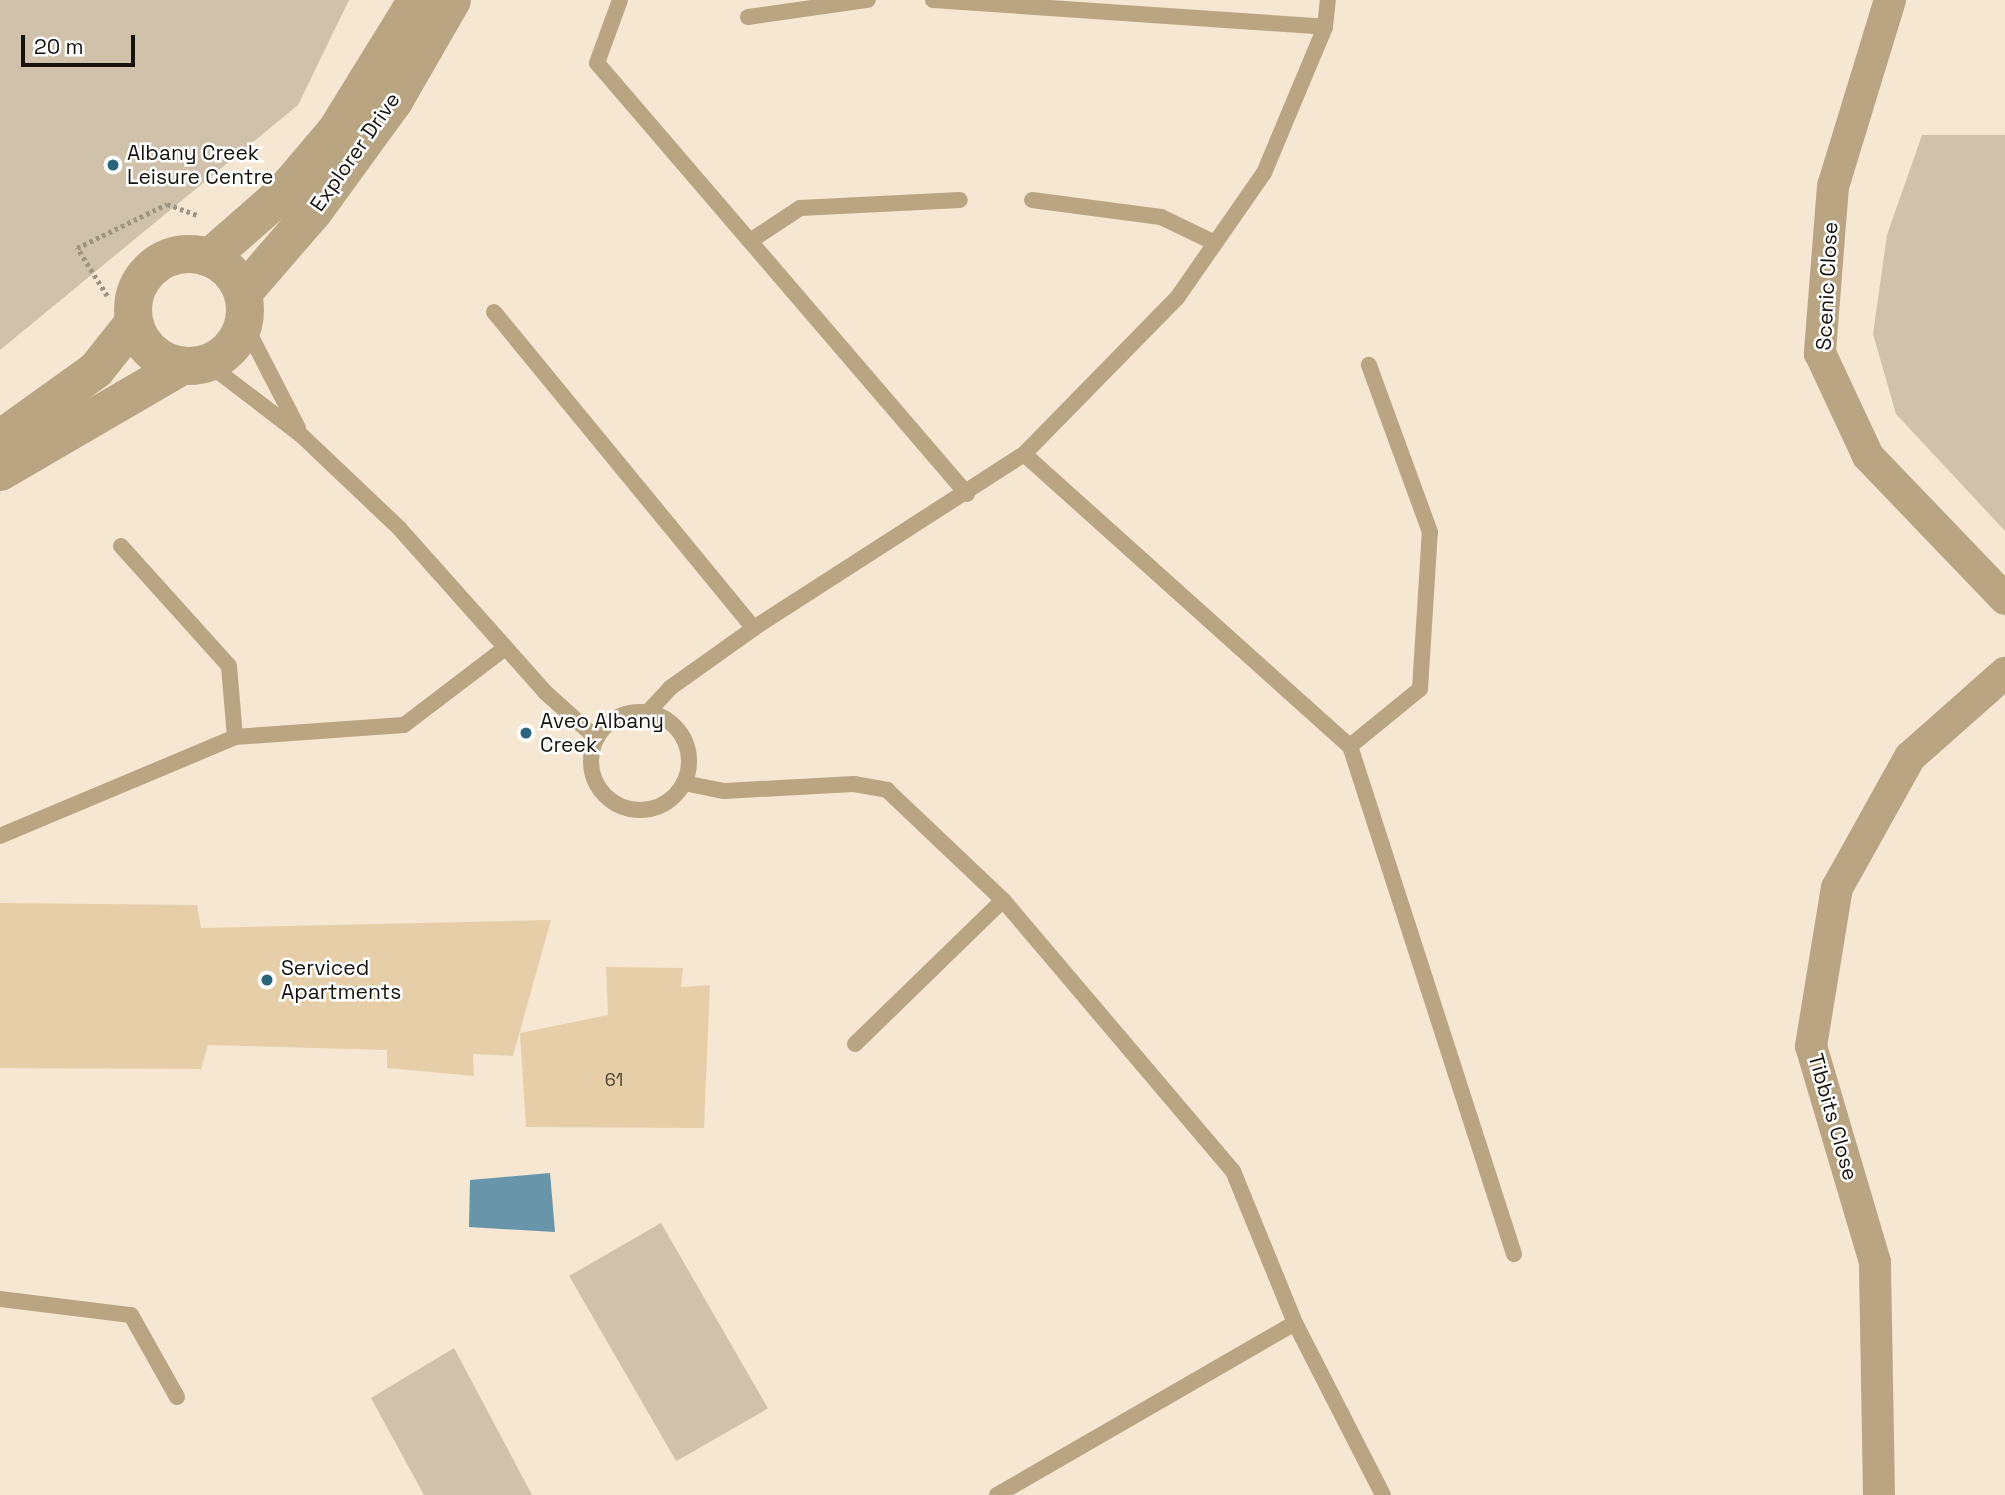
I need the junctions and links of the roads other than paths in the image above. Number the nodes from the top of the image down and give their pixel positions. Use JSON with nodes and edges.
{"nodes":[{"id":1,"x":417,"y":0,"type":"edge"},
{"id":2,"x":452,"y":0,"type":"edge"},
{"id":3,"x":620,"y":0,"type":"edge"},
{"id":4,"x":868,"y":0,"type":"edge"},
{"id":5,"x":933,"y":0,"type":"edge"},
{"id":6,"x":1328,"y":0,"type":"edge"},
{"id":7,"x":1890,"y":0,"type":"edge"},
{"id":8,"x":748,"y":17,"type":"dead end"},
{"id":9,"x":1325,"y":27,"type":"junction"},
{"id":10,"x":960,"y":200,"type":"dead end"},
{"id":11,"x":1032,"y":200,"type":"dead end"},
{"id":12,"x":750,"y":241,"type":"junction"},
{"id":13,"x":1215,"y":243,"type":"junction"},
{"id":14,"x":209,"y":258,"type":"junction"},
{"id":15,"x":243,"y":308,"type":"junction"},
{"id":16,"x":494,"y":312,"type":"dead end"},
{"id":17,"x":121,"y":313,"type":"junction"},
{"id":18,"x":194,"y":365,"type":"junction"},
{"id":19,"x":1369,"y":365,"type":"dead end"},
{"id":20,"x":300,"y":434,"type":"junction"},
{"id":21,"x":0,"y":439,"type":"edge"},
{"id":22,"x":1024,"y":454,"type":"junction"},
{"id":23,"x":0,"y":472,"type":"edge"},
{"id":24,"x":967,"y":494,"type":"junction"},
{"id":25,"x":121,"y":546,"type":"dead end"},
{"id":26,"x":2005,"y":598,"type":"edge"},
{"id":27,"x":754,"y":628,"type":"junction"},
{"id":28,"x":505,"y":648,"type":"junction"},
{"id":29,"x":2005,"y":673,"type":"edge"},
{"id":30,"x":647,"y":713,"type":"junction"},
{"id":31,"x":235,"y":737,"type":"junction"},
{"id":32,"x":596,"y":738,"type":"junction"},
{"id":33,"x":1350,"y":746,"type":"junction"},
{"id":34,"x":684,"y":783,"type":"junction"},
{"id":35,"x":0,"y":836,"type":"edge"},
{"id":36,"x":1003,"y":900,"type":"junction"},
{"id":37,"x":855,"y":1044,"type":"dead end"},
{"id":38,"x":1514,"y":1254,"type":"dead end"},
{"id":39,"x":0,"y":1299,"type":"edge"},
{"id":40,"x":1295,"y":1323,"type":"junction"},
{"id":41,"x":177,"y":1397,"type":"dead end"},
{"id":42,"x":997,"y":1495,"type":"edge"},
{"id":43,"x":1383,"y":1495,"type":"edge"},
{"id":44,"x":1879,"y":1495,"type":"edge"}],
"edges":[{"from":1,"to":14,"type":"street","name":"Explorer Drive"},
{"from":2,"to":15,"type":"street","name":"Explorer Drive"},
{"from":3,"to":12,"type":"lane"},
{"from":4,"to":8,"type":"lane"},
{"from":5,"to":9,"type":"lane"},
{"from":6,"to":9,"type":"lane"},
{"from":7,"to":26,"type":"street","name":"Scenic Close"},
{"from":9,"to":13,"type":"lane"},
{"from":10,"to":12,"type":"lane"},
{"from":11,"to":13,"type":"lane"},
{"from":12,"to":24,"type":"lane"},
{"from":13,"to":22,"type":"lane"},
{"from":14,"to":15,"type":"street"},
{"from":14,"to":17,"type":"street"},
{"from":15,"to":18,"type":"street"},
{"from":15,"to":20,"type":"lane"},
{"from":16,"to":27,"type":"lane"},
{"from":17,"to":18,"type":"street"},
{"from":17,"to":21,"type":"street"},
{"from":18,"to":20,"type":"lane"},
{"from":18,"to":23,"type":"street"},
{"from":19,"to":33,"type":"lane"},
{"from":20,"to":28,"type":"lane"},
{"from":22,"to":24,"type":"lane"},
{"from":22,"to":33,"type":"lane"},
{"from":24,"to":27,"type":"lane"},
{"from":25,"to":31,"type":"lane"},
{"from":27,"to":30,"type":"lane"},
{"from":28,"to":31,"type":"lane"},
{"from":28,"to":32,"type":"lane"},
{"from":29,"to":44,"type":"street","name":"Tibbits Close"},
{"from":30,"to":32,"type":"lane"},
{"from":30,"to":34,"type":"lane"},
{"from":31,"to":35,"type":"lane"},
{"from":32,"to":34,"type":"lane"},
{"from":33,"to":38,"type":"lane"},
{"from":34,"to":36,"type":"lane"},
{"from":36,"to":37,"type":"lane"},
{"from":36,"to":40,"type":"lane"},
{"from":39,"to":41,"type":"lane"},
{"from":40,"to":42,"type":"lane"},
{"from":40,"to":43,"type":"lane"}]}
